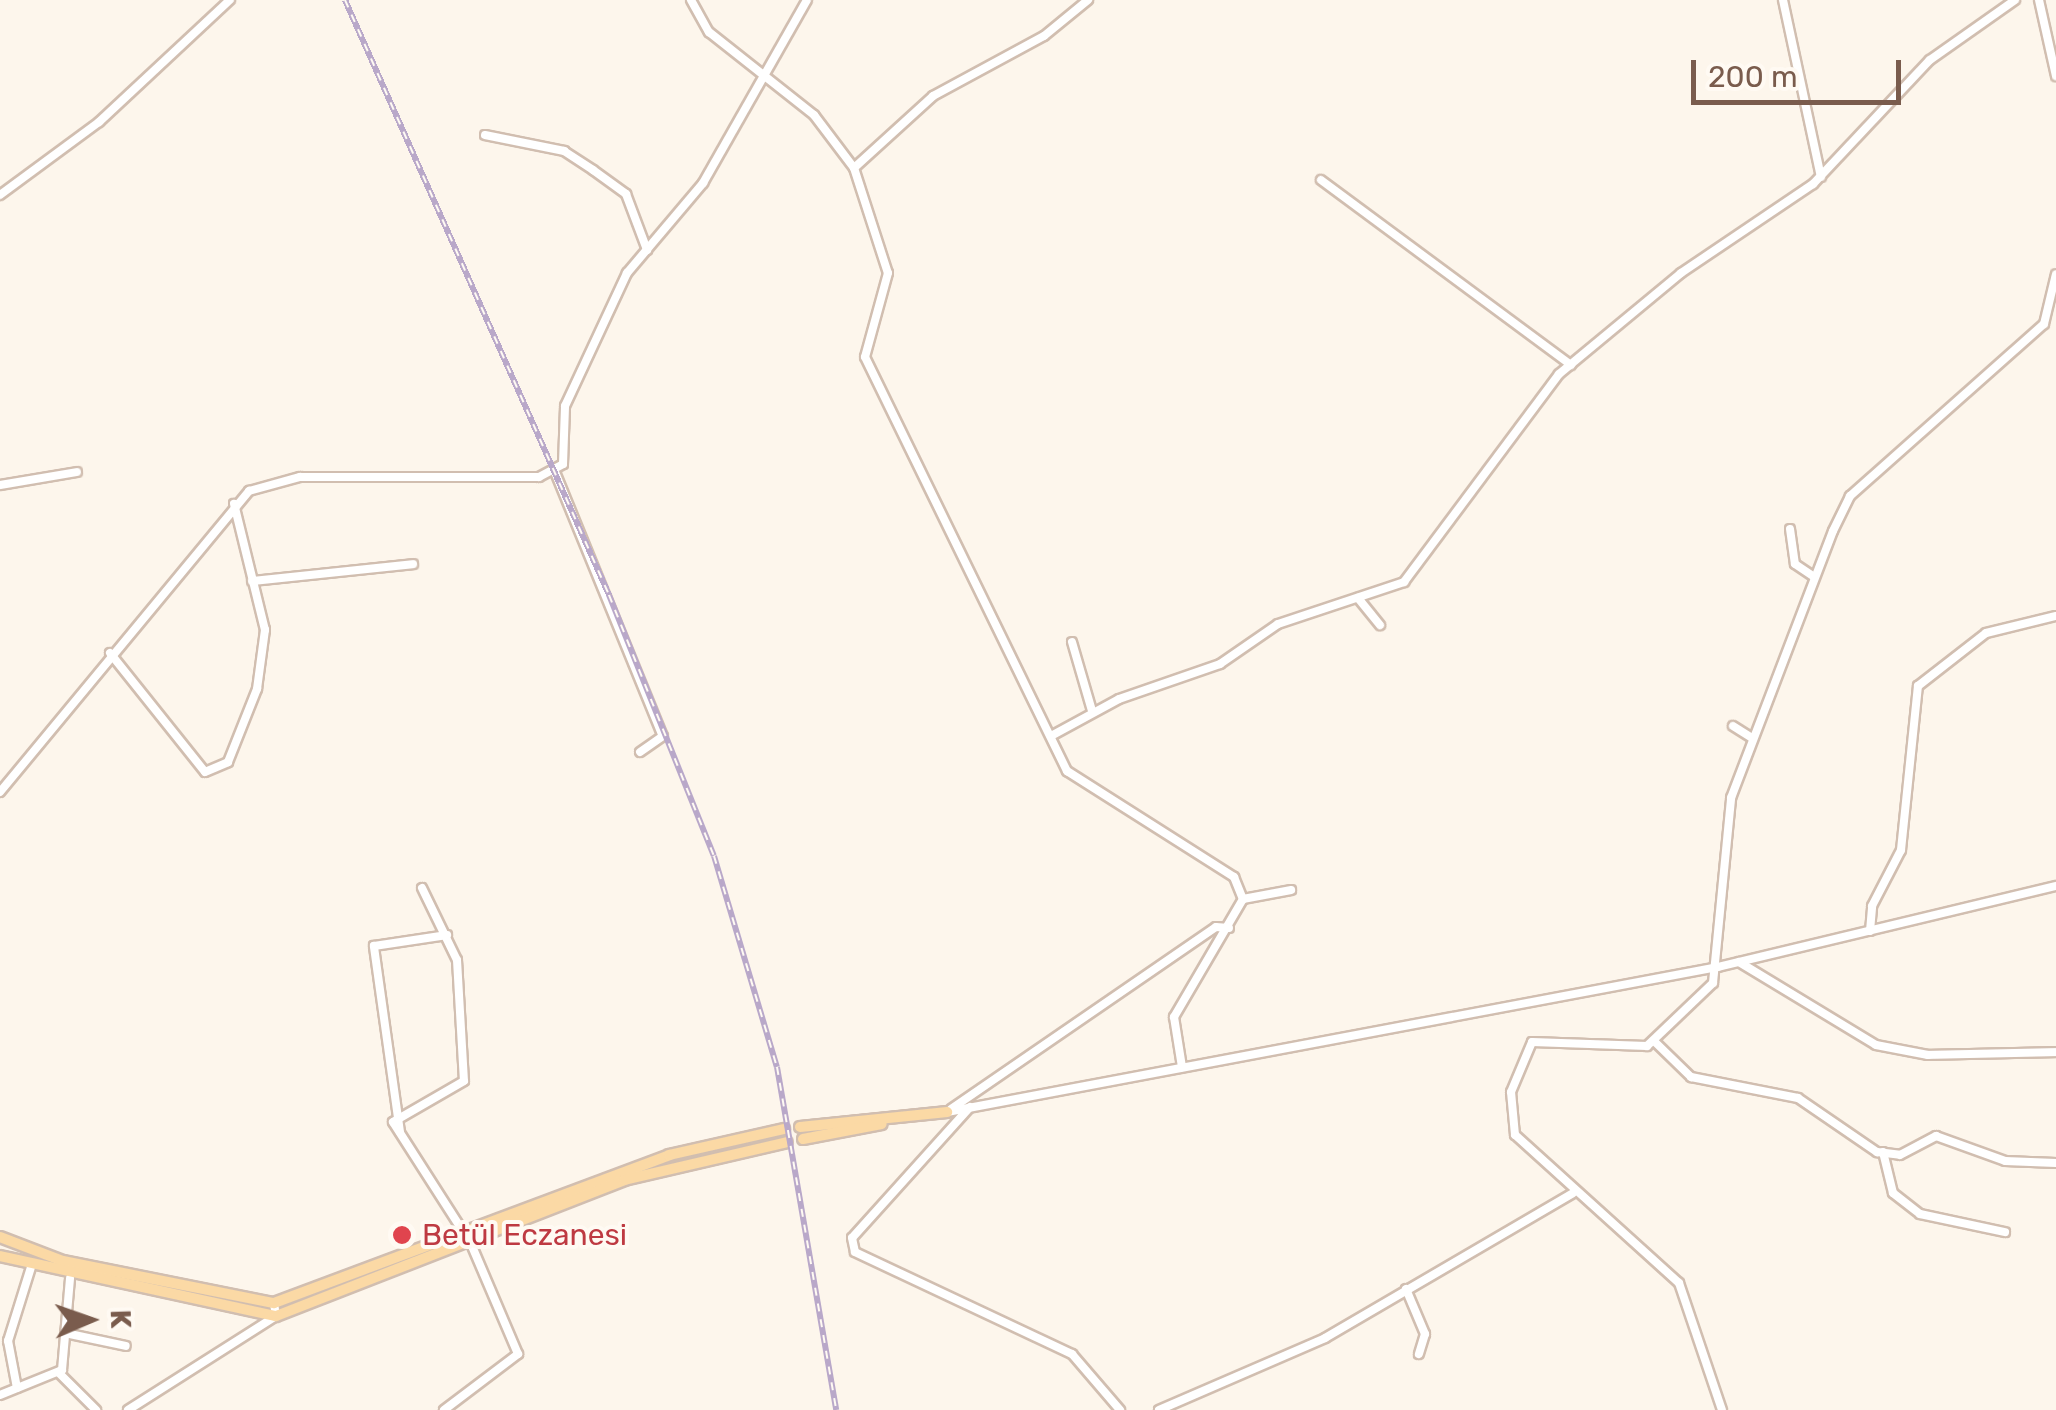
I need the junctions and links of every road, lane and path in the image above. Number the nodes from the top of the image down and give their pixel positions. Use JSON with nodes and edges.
{"nodes":[{"id":1,"x":230,"y":0,"type":"edge"},
{"id":2,"x":691,"y":0,"type":"edge"},
{"id":3,"x":807,"y":0,"type":"edge"},
{"id":4,"x":1088,"y":0,"type":"edge"},
{"id":5,"x":1784,"y":0,"type":"edge"},
{"id":6,"x":2014,"y":0,"type":"edge"},
{"id":7,"x":2039,"y":0,"type":"edge"},
{"id":8,"x":765,"y":76,"type":"junction"},
{"id":9,"x":2056,"y":76,"type":"edge"},
{"id":10,"x":485,"y":135,"type":"dead end"},
{"id":11,"x":854,"y":168,"type":"junction"},
{"id":12,"x":1821,"y":177,"type":"junction"},
{"id":13,"x":1321,"y":180,"type":"dead end"},
{"id":14,"x":0,"y":195,"type":"edge"},
{"id":15,"x":647,"y":250,"type":"junction"},
{"id":16,"x":2056,"y":274,"type":"edge"},
{"id":17,"x":1572,"y":364,"type":"junction"},
{"id":18,"x":76,"y":472,"type":"dead end"},
{"id":19,"x":555,"y":472,"type":"junction"},
{"id":20,"x":0,"y":485,"type":"edge"},
{"id":21,"x":234,"y":504,"type":"junction"},
{"id":22,"x":1790,"y":529,"type":"dead end"},
{"id":23,"x":413,"y":564,"type":"dead end"},
{"id":24,"x":1813,"y":576,"type":"junction"},
{"id":25,"x":252,"y":581,"type":"junction"},
{"id":26,"x":1358,"y":598,"type":"junction"},
{"id":27,"x":2056,"y":616,"type":"edge"},
{"id":28,"x":1380,"y":626,"type":"dead end"},
{"id":29,"x":1072,"y":642,"type":"dead end"},
{"id":30,"x":110,"y":653,"type":"junction"},
{"id":31,"x":1092,"y":711,"type":"junction"},
{"id":32,"x":1733,"y":726,"type":"dead end"},
{"id":33,"x":1051,"y":736,"type":"junction"},
{"id":34,"x":1752,"y":738,"type":"junction"},
{"id":35,"x":640,"y":752,"type":"dead end"},
{"id":36,"x":0,"y":792,"type":"edge"},
{"id":37,"x":2056,"y":886,"type":"edge"},
{"id":38,"x":422,"y":888,"type":"dead end"},
{"id":39,"x":1291,"y":890,"type":"dead end"},
{"id":40,"x":1242,"y":899,"type":"junction"},
{"id":41,"x":1229,"y":928,"type":"junction"},
{"id":42,"x":1870,"y":931,"type":"junction"},
{"id":43,"x":447,"y":935,"type":"junction"},
{"id":44,"x":1739,"y":962,"type":"junction"},
{"id":45,"x":1721,"y":966,"type":"junction"},
{"id":46,"x":1654,"y":1041,"type":"junction"},
{"id":47,"x":2056,"y":1052,"type":"edge"},
{"id":48,"x":1182,"y":1067,"type":"junction"},
{"id":49,"x":970,"y":1107,"type":"junction"},
{"id":50,"x":404,"y":1111,"type":"junction"},
{"id":51,"x":947,"y":1112,"type":"junction"},
{"id":52,"x":800,"y":1127,"type":"dead end"},
{"id":53,"x":784,"y":1129,"type":"dead end"},
{"id":54,"x":803,"y":1139,"type":"dead end"},
{"id":55,"x":786,"y":1142,"type":"dead end"},
{"id":56,"x":1883,"y":1152,"type":"junction"},
{"id":57,"x":2056,"y":1163,"type":"edge"},
{"id":58,"x":1573,"y":1194,"type":"junction"},
{"id":59,"x":2005,"y":1232,"type":"dead end"},
{"id":60,"x":464,"y":1233,"type":"junction"},
{"id":61,"x":0,"y":1237,"type":"edge"},
{"id":62,"x":472,"y":1246,"type":"junction"},
{"id":63,"x":0,"y":1256,"type":"edge"},
{"id":64,"x":31,"y":1266,"type":"junction"},
{"id":65,"x":70,"y":1278,"type":"junction"},
{"id":66,"x":1406,"y":1289,"type":"junction"},
{"id":67,"x":275,"y":1310,"type":"junction"},
{"id":68,"x":66,"y":1333,"type":"junction"},
{"id":69,"x":4,"y":1342,"type":"edge"},
{"id":70,"x":126,"y":1346,"type":"dead end"},
{"id":71,"x":1419,"y":1354,"type":"dead end"},
{"id":72,"x":58,"y":1372,"type":"junction"},
{"id":73,"x":17,"y":1388,"type":"junction"},
{"id":74,"x":0,"y":1395,"type":"edge"},
{"id":75,"x":96,"y":1410,"type":"edge"},
{"id":76,"x":128,"y":1410,"type":"edge"},
{"id":77,"x":444,"y":1410,"type":"edge"},
{"id":78,"x":1120,"y":1410,"type":"edge"},
{"id":79,"x":1160,"y":1410,"type":"edge"},
{"id":80,"x":1722,"y":1410,"type":"edge"}],
"edges":[{"from":1,"to":14,"type":"street"},
{"from":2,"to":8,"type":"street"},
{"from":3,"to":8,"type":"street"},
{"from":4,"to":11,"type":"street"},
{"from":5,"to":12,"type":"street"},
{"from":6,"to":12,"type":"street"},
{"from":7,"to":9,"type":"street"},
{"from":8,"to":11,"type":"street"},
{"from":8,"to":15,"type":"street"},
{"from":10,"to":15,"type":"street"},
{"from":11,"to":33,"type":"street"},
{"from":12,"to":17,"type":"street"},
{"from":13,"to":17,"type":"street"},
{"from":15,"to":19,"type":"street"},
{"from":16,"to":24,"type":"street"},
{"from":17,"to":26,"type":"street"},
{"from":18,"to":20,"type":"street"},
{"from":19,"to":21,"type":"street"},
{"from":19,"to":35,"type":"street"},
{"from":21,"to":25,"type":"street"},
{"from":21,"to":30,"type":"street"},
{"from":22,"to":24,"type":"street"},
{"from":23,"to":25,"type":"street"},
{"from":24,"to":34,"type":"street"},
{"from":25,"to":30,"type":"street"},
{"from":26,"to":28,"type":"street"},
{"from":26,"to":31,"type":"street"},
{"from":27,"to":42,"type":"street"},
{"from":29,"to":31,"type":"street"},
{"from":30,"to":36,"type":"street"},
{"from":31,"to":33,"type":"street"},
{"from":32,"to":34,"type":"street"},
{"from":33,"to":40,"type":"street"},
{"from":34,"to":45,"type":"street"},
{"from":37,"to":42,"type":"street"},
{"from":38,"to":43,"type":"street"},
{"from":39,"to":40,"type":"street"},
{"from":40,"to":41,"type":"street"},
{"from":41,"to":48,"type":"street"},
{"from":41,"to":51,"type":"street"},
{"from":42,"to":44,"type":"street"},
{"from":43,"to":50,"type":"street"},
{"from":43,"to":50,"type":"street"},
{"from":44,"to":45,"type":"street"},
{"from":44,"to":47,"type":"street"},
{"from":45,"to":46,"type":"street"},
{"from":45,"to":48,"type":"street"},
{"from":46,"to":56,"type":"street"},
{"from":46,"to":58,"type":"street"},
{"from":48,"to":49,"type":"street"},
{"from":49,"to":51,"type":"street"},
{"from":49,"to":78,"type":"street"},
{"from":50,"to":60,"type":"street"},
{"from":51,"to":52,"type":"main road"},
{"from":51,"to":54,"type":"main road"},
{"from":53,"to":60,"type":"main road"},
{"from":55,"to":62,"type":"main road"},
{"from":56,"to":57,"type":"street"},
{"from":56,"to":59,"type":"street"},
{"from":58,"to":66,"type":"street"},
{"from":58,"to":80,"type":"street"},
{"from":60,"to":67,"type":"main road"},
{"from":61,"to":67,"type":"main road"},
{"from":62,"to":67,"type":"main road"},
{"from":62,"to":77,"type":"street"},
{"from":63,"to":64,"type":"main road"},
{"from":64,"to":65,"type":"main road"},
{"from":64,"to":69,"type":"street"},
{"from":65,"to":67,"type":"main road"},
{"from":65,"to":68,"type":"street"},
{"from":66,"to":71,"type":"street"},
{"from":66,"to":79,"type":"street"},
{"from":67,"to":76,"type":"street"},
{"from":68,"to":70,"type":"street"},
{"from":68,"to":72,"type":"street"},
{"from":69,"to":73,"type":"street"},
{"from":72,"to":73,"type":"street"},
{"from":72,"to":75,"type":"street"},
{"from":73,"to":74,"type":"street"}]}
